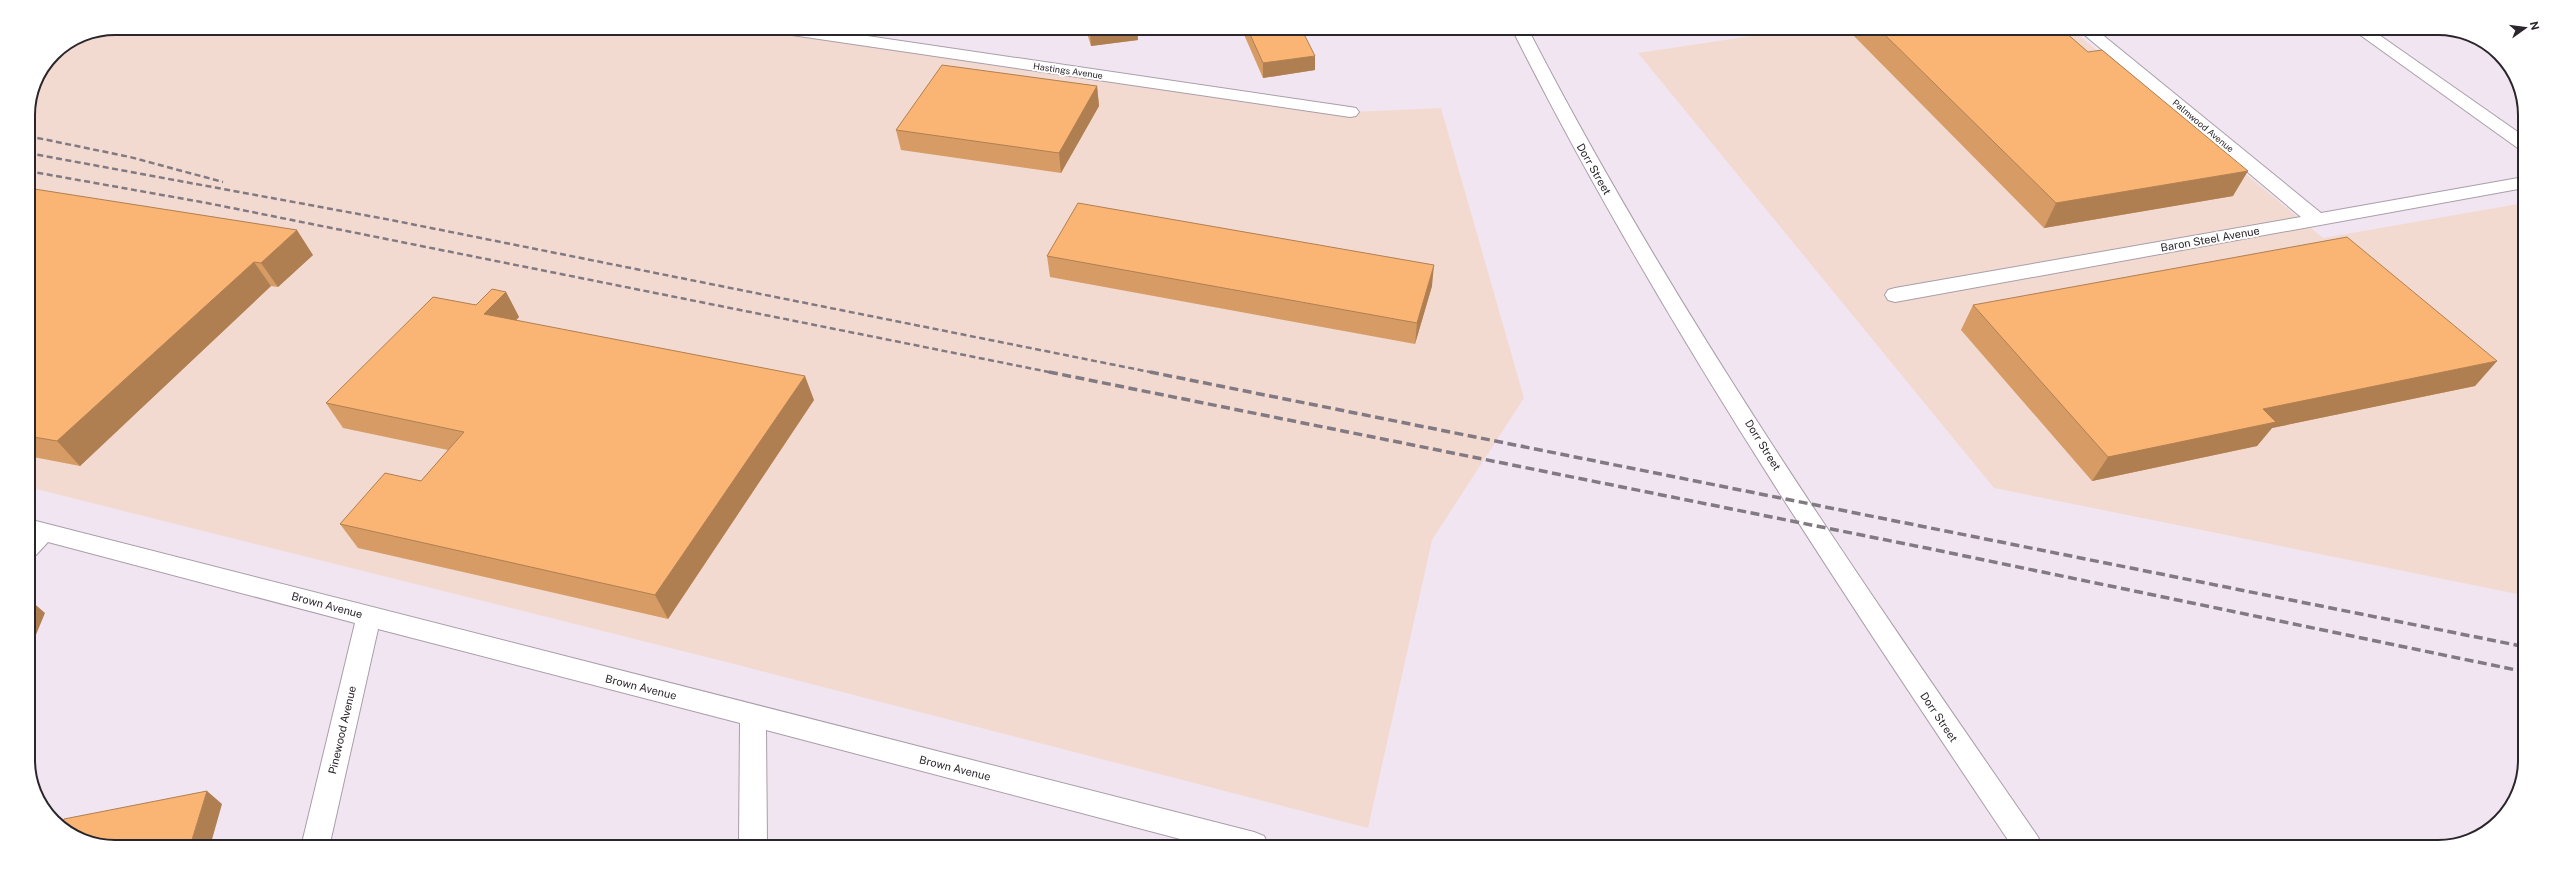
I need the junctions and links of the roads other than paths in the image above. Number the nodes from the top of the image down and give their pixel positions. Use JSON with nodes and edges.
{"nodes":[{"id":1,"x":826,"y":35,"type":"edge"},
{"id":2,"x":1523,"y":35,"type":"edge"},
{"id":3,"x":2093,"y":35,"type":"edge"},
{"id":4,"x":2368,"y":35,"type":"edge"},
{"id":5,"x":1350,"y":112,"type":"dead end"},
{"id":6,"x":2518,"y":140,"type":"edge"},
{"id":7,"x":2518,"y":184,"type":"edge"},
{"id":8,"x":2317,"y":220,"type":"junction"},
{"id":9,"x":1895,"y":295,"type":"dead end"},
{"id":10,"x":35,"y":536,"type":"edge"},
{"id":11,"x":369,"y":616,"type":"junction"},
{"id":12,"x":753,"y":716,"type":"junction"},
{"id":13,"x":317,"y":840,"type":"edge"},
{"id":14,"x":753,"y":840,"type":"edge"},
{"id":15,"x":1215,"y":840,"type":"edge"},
{"id":16,"x":2024,"y":840,"type":"edge"}],
"edges":[{"from":1,"to":5,"type":"street","name":"Hastings Avenue"},
{"from":2,"to":16,"type":"street","name":"Dorr Street"},
{"from":3,"to":8,"type":"street","name":"Palmwood Avenue"},
{"from":4,"to":6,"type":"street"},
{"from":7,"to":8,"type":"street","name":"Baron Steel Avenue"},
{"from":8,"to":9,"type":"street","name":"Baron Steel Avenue"},
{"from":10,"to":11,"type":"street","name":"Brown Avenue"},
{"from":11,"to":12,"type":"street","name":"Brown Avenue"},
{"from":11,"to":13,"type":"street","name":"Pinewood Avenue"},
{"from":12,"to":14,"type":"street"},
{"from":12,"to":15,"type":"street","name":"Brown Avenue"}]}
